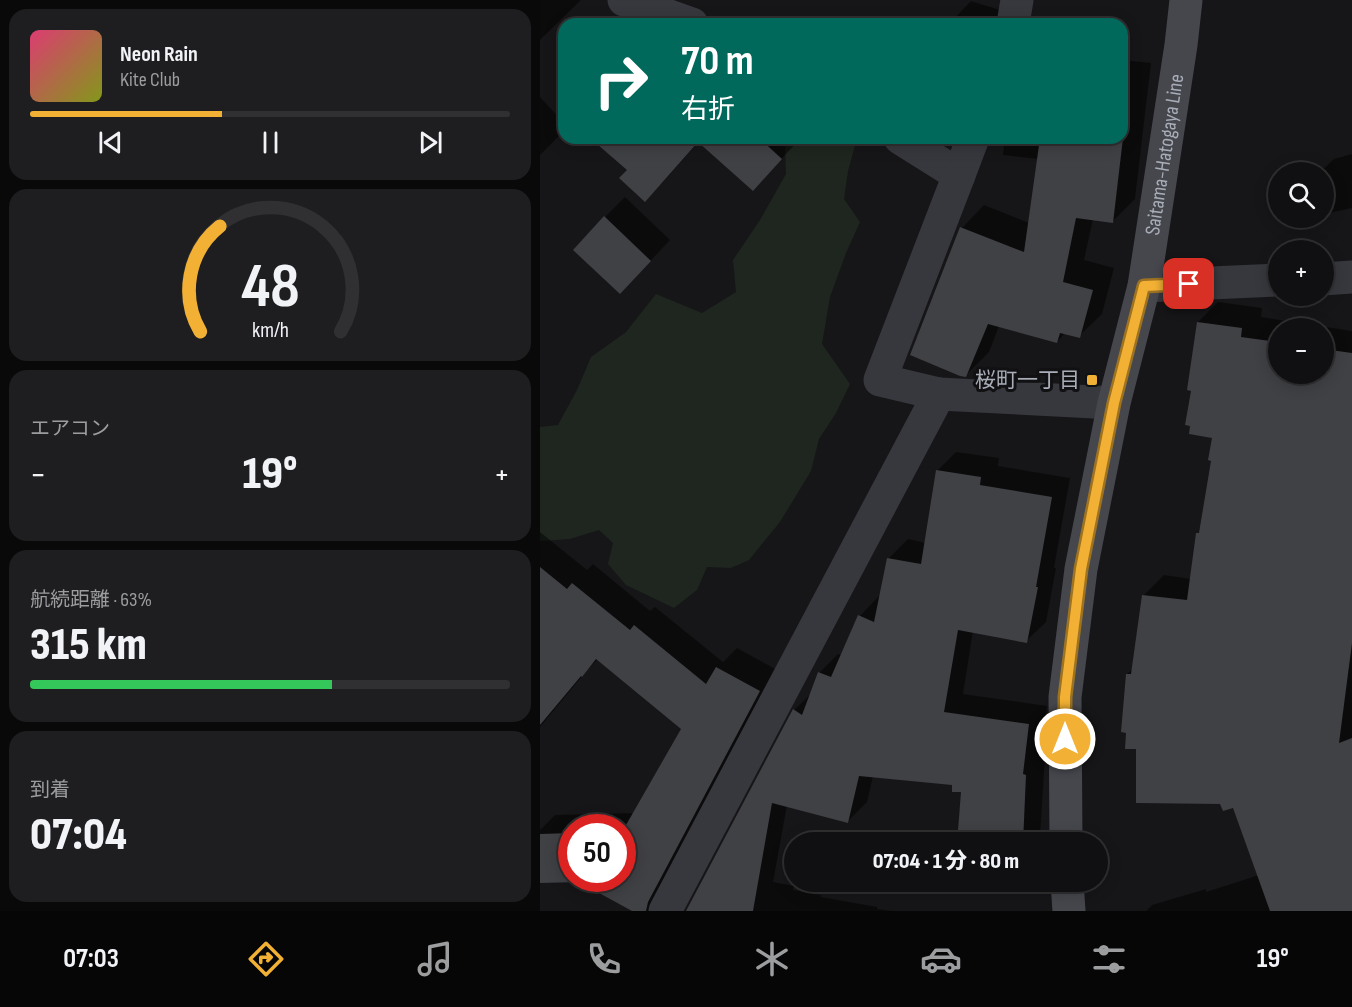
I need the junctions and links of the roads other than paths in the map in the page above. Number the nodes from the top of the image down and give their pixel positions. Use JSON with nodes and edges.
{"nodes":[{"id":1,"x":624,"y":0,"type":"edge"},
{"id":2,"x":1017,"y":0,"type":"edge"},
{"id":3,"x":1186,"y":0,"type":"edge"},
{"id":4,"x":675,"y":18,"type":"edge"},
{"id":5,"x":1014,"y":18,"type":"edge"},
{"id":6,"x":910,"y":144,"type":"edge"},
{"id":7,"x":971,"y":144,"type":"edge"},
{"id":8,"x":959,"y":175,"type":"junction"},
{"id":9,"x":1352,"y":277,"type":"edge"},
{"id":10,"x":1334,"y":278,"type":"edge"},
{"id":11,"x":1268,"y":280,"type":"edge"},
{"id":12,"x":1144,"y":286,"type":"junction"},
{"id":13,"x":939,"y":394,"type":"junction"},
{"id":14,"x":1114,"y":403,"type":"junction"},
{"id":15,"x":1066,"y":832,"type":"edge"},
{"id":16,"x":1068,"y":892,"type":"edge"},
{"id":17,"x":665,"y":911,"type":"edge"},
{"id":18,"x":1069,"y":911,"type":"edge"}],
"edges":[{"from":1,"to":4,"type":"street"},
{"from":2,"to":5,"type":"street"},
{"from":3,"to":12,"type":"main road","name":"Saitama-Hatogaya Line"},
{"from":6,"to":8,"type":"street"},
{"from":7,"to":8,"type":"street"},
{"from":8,"to":13,"type":"street"},
{"from":9,"to":10,"type":"street"},
{"from":11,"to":12,"type":"street"},
{"from":12,"to":14,"type":"main road","name":"Saitama-Hatogaya Line"},
{"from":13,"to":14,"type":"street"},
{"from":13,"to":17,"type":"street"},
{"from":14,"to":15,"type":"main road","name":"Saitama-Hatogaya Line"},
{"from":16,"to":18,"type":"main road"}]}
